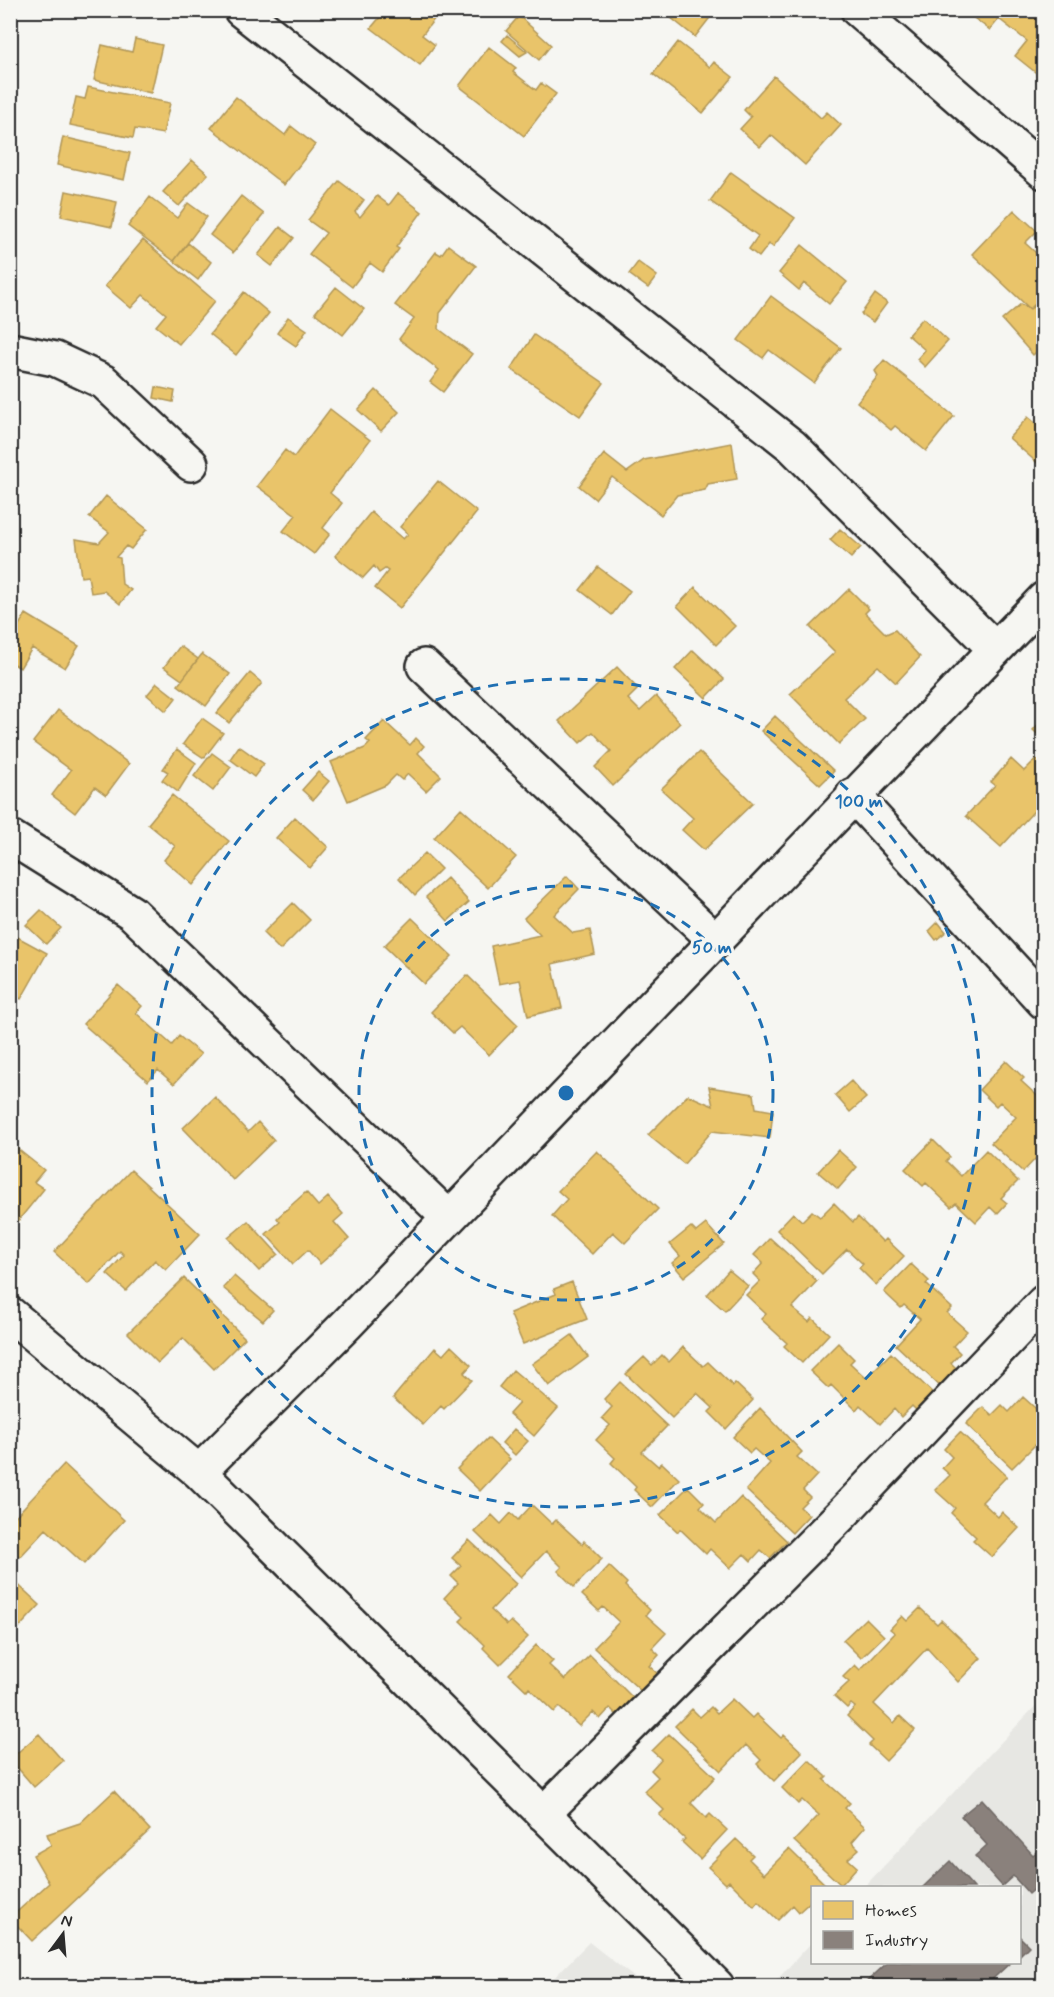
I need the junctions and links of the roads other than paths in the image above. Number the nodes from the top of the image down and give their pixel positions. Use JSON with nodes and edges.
{"nodes":[{"id":1,"x":241,"y":10,"type":"edge"},
{"id":2,"x":858,"y":10,"type":"edge"},
{"id":3,"x":1044,"y":172,"type":"edge"},
{"id":4,"x":10,"y":350,"type":"edge"},
{"id":5,"x":191,"y":464,"type":"dead end"},
{"id":6,"x":1044,"y":599,"type":"edge"},
{"id":7,"x":995,"y":649,"type":"junction"},
{"id":8,"x":424,"y":666,"type":"dead end"},
{"id":9,"x":853,"y":795,"type":"junction"},
{"id":10,"x":10,"y":837,"type":"edge"},
{"id":11,"x":714,"y":939,"type":"junction"},
{"id":12,"x":1044,"y":1002,"type":"edge"},
{"id":13,"x":448,"y":1217,"type":"junction"},
{"id":14,"x":1044,"y":1302,"type":"edge"},
{"id":15,"x":10,"y":1314,"type":"edge"},
{"id":16,"x":199,"y":1472,"type":"junction"},
{"id":17,"x":543,"y":1814,"type":"junction"},
{"id":18,"x":717,"y":1986,"type":"edge"}],
"edges":[{"from":1,"to":7,"type":"street"},
{"from":2,"to":3,"type":"street"},
{"from":4,"to":5,"type":"street"},
{"from":6,"to":7,"type":"street"},
{"from":7,"to":9,"type":"street"},
{"from":8,"to":11,"type":"street"},
{"from":9,"to":11,"type":"street"},
{"from":9,"to":12,"type":"street"},
{"from":10,"to":13,"type":"street"},
{"from":11,"to":13,"type":"street"},
{"from":13,"to":16,"type":"street"},
{"from":14,"to":17,"type":"street"},
{"from":15,"to":16,"type":"street"},
{"from":16,"to":17,"type":"street"},
{"from":17,"to":18,"type":"street"}]}
